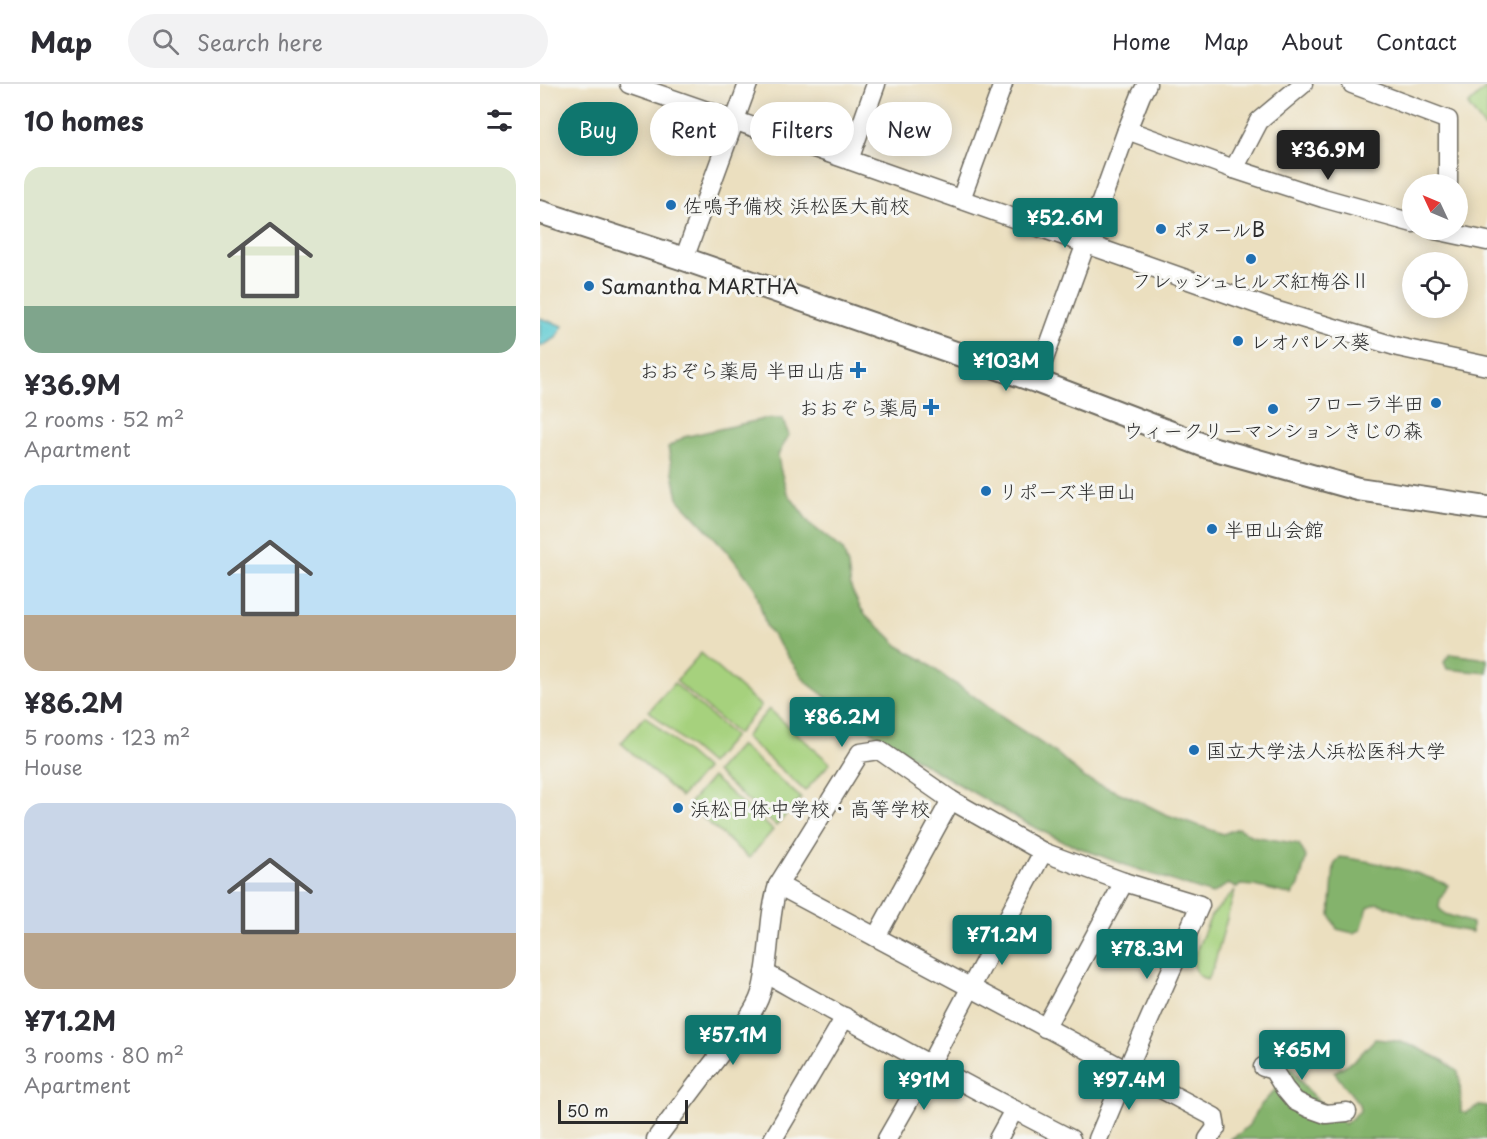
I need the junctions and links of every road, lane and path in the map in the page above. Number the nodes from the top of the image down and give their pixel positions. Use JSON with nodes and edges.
{"nodes":[{"id":1,"x":748,"y":84,"type":"edge"},
{"id":2,"x":876,"y":84,"type":"edge"},
{"id":3,"x":1003,"y":84,"type":"edge"},
{"id":4,"x":1148,"y":84,"type":"edge"},
{"id":5,"x":1303,"y":84,"type":"edge"},
{"id":6,"x":1352,"y":84,"type":"edge"},
{"id":7,"x":639,"y":85,"type":"edge"},
{"id":8,"x":684,"y":102,"type":"edge"},
{"id":9,"x":738,"y":112,"type":"edge"},
{"id":10,"x":738,"y":122,"type":"edge"},
{"id":11,"x":1127,"y":130,"type":"junction"},
{"id":12,"x":722,"y":156,"type":"edge"},
{"id":13,"x":849,"y":160,"type":"junction"},
{"id":14,"x":1234,"y":169,"type":"junction"},
{"id":15,"x":1448,"y":174,"type":"edge"},
{"id":16,"x":961,"y":199,"type":"junction"},
{"id":17,"x":540,"y":212,"type":"edge"},
{"id":18,"x":1402,"y":221,"type":"edge"},
{"id":19,"x":1468,"y":237,"type":"edge"},
{"id":20,"x":1487,"y":241,"type":"edge"},
{"id":21,"x":1086,"y":244,"type":"junction"},
{"id":22,"x":684,"y":259,"type":"junction"},
{"id":23,"x":1487,"y":366,"type":"edge"},
{"id":24,"x":1036,"y":381,"type":"junction"},
{"id":25,"x":1487,"y":508,"type":"edge"},
{"id":26,"x":951,"y":800,"type":"junction"},
{"id":27,"x":1043,"y":852,"type":"junction"},
{"id":28,"x":1124,"y":882,"type":"junction"},
{"id":29,"x":778,"y":885,"type":"junction"},
{"id":30,"x":876,"y":937,"type":"junction"},
{"id":31,"x":765,"y":973,"type":"junction"},
{"id":32,"x":970,"y":987,"type":"junction"},
{"id":33,"x":844,"y":1017,"type":"junction"},
{"id":34,"x":1045,"y":1028,"type":"junction"},
{"id":35,"x":930,"y":1064,"type":"junction"},
{"id":36,"x":1263,"y":1067,"type":"dead end"},
{"id":37,"x":1126,"y":1070,"type":"junction"},
{"id":38,"x":1014,"y":1110,"type":"junction"},
{"id":39,"x":1347,"y":1112,"type":"dead end"},
{"id":40,"x":656,"y":1139,"type":"edge"},
{"id":41,"x":773,"y":1139,"type":"edge"},
{"id":42,"x":887,"y":1139,"type":"edge"},
{"id":43,"x":998,"y":1139,"type":"edge"},
{"id":44,"x":1071,"y":1139,"type":"edge"},
{"id":45,"x":1098,"y":1139,"type":"edge"},
{"id":46,"x":1208,"y":1139,"type":"edge"}],
"edges":[{"from":1,"to":9,"type":"street"},
{"from":2,"to":13,"type":"street"},
{"from":3,"to":16,"type":"street"},
{"from":4,"to":11,"type":"street"},
{"from":5,"to":14,"type":"street"},
{"from":6,"to":15,"type":"street"},
{"from":7,"to":8,"type":"street"},
{"from":10,"to":13,"type":"street"},
{"from":11,"to":14,"type":"street"},
{"from":11,"to":21,"type":"street"},
{"from":12,"to":22,"type":"street"},
{"from":13,"to":16,"type":"street"},
{"from":14,"to":18,"type":"street"},
{"from":16,"to":21,"type":"street"},
{"from":17,"to":22,"type":"street"},
{"from":19,"to":20,"type":"street"},
{"from":21,"to":23,"type":"street"},
{"from":21,"to":24,"type":"street"},
{"from":22,"to":24,"type":"street"},
{"from":24,"to":25,"type":"street"},
{"from":26,"to":27,"type":"street"},
{"from":26,"to":29,"type":"street"},
{"from":26,"to":30,"type":"street"},
{"from":27,"to":28,"type":"street"},
{"from":27,"to":32,"type":"street"},
{"from":28,"to":34,"type":"street"},
{"from":28,"to":37,"type":"street"},
{"from":29,"to":30,"type":"street"},
{"from":29,"to":31,"type":"street"},
{"from":30,"to":32,"type":"street"},
{"from":31,"to":33,"type":"street"},
{"from":31,"to":40,"type":"street"},
{"from":32,"to":34,"type":"street"},
{"from":32,"to":35,"type":"street"},
{"from":33,"to":35,"type":"street"},
{"from":33,"to":41,"type":"street"},
{"from":34,"to":37,"type":"street"},
{"from":35,"to":38,"type":"street"},
{"from":35,"to":42,"type":"street"},
{"from":36,"to":39,"type":"street"},
{"from":37,"to":45,"type":"street"},
{"from":37,"to":46,"type":"street"},
{"from":38,"to":43,"type":"street"},
{"from":38,"to":44,"type":"street"}]}
